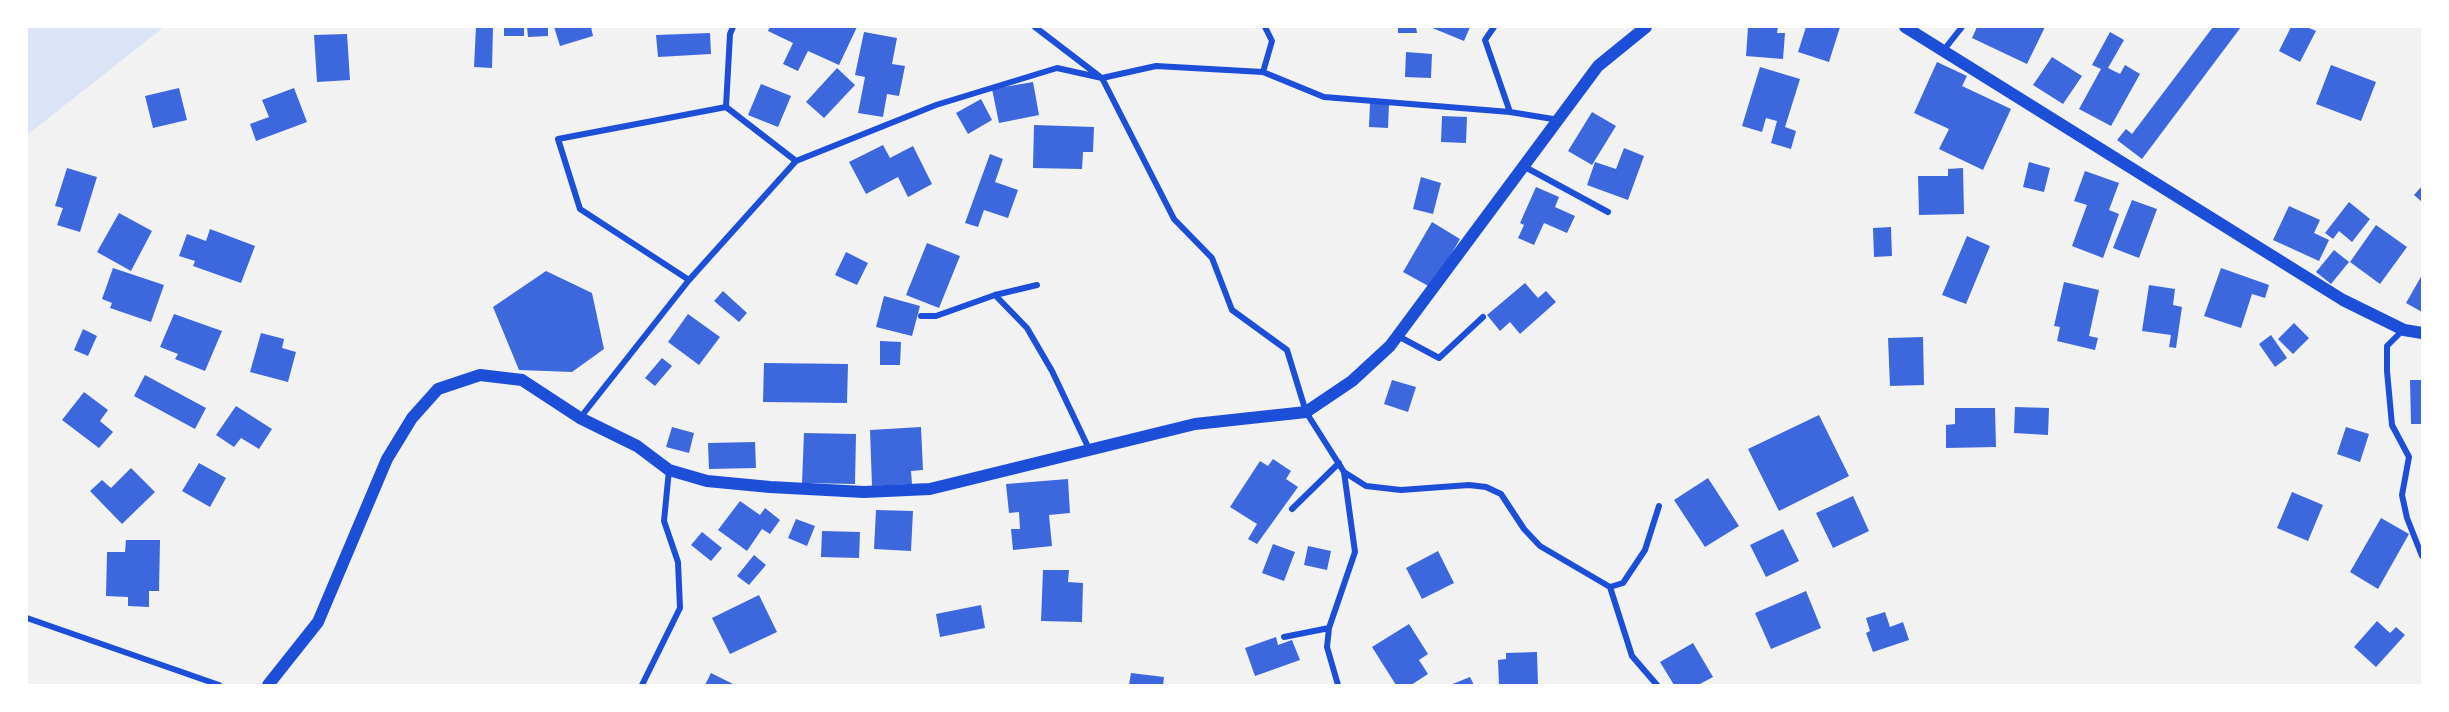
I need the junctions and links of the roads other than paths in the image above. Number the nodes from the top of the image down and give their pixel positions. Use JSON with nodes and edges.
{"nodes":[{"id":1,"x":733,"y":27,"type":"edge"},
{"id":2,"x":1035,"y":27,"type":"edge"},
{"id":3,"x":1265,"y":27,"type":"edge"},
{"id":4,"x":1494,"y":27,"type":"edge"},
{"id":5,"x":1646,"y":27,"type":"edge"},
{"id":6,"x":1905,"y":27,"type":"edge"},
{"id":7,"x":1962,"y":27,"type":"edge"},
{"id":8,"x":1943,"y":51,"type":"junction"},
{"id":9,"x":1263,"y":72,"type":"junction"},
{"id":10,"x":1102,"y":78,"type":"junction"},
{"id":11,"x":726,"y":107,"type":"junction"},
{"id":12,"x":1510,"y":112,"type":"junction"},
{"id":13,"x":1560,"y":121,"type":"junction"},
{"id":14,"x":796,"y":161,"type":"junction"},
{"id":15,"x":1525,"y":167,"type":"junction"},
{"id":16,"x":1608,"y":212,"type":"dead end"},
{"id":17,"x":688,"y":280,"type":"junction"},
{"id":18,"x":1037,"y":285,"type":"dead end"},
{"id":19,"x":994,"y":295,"type":"junction"},
{"id":20,"x":921,"y":316,"type":"dead end"},
{"id":21,"x":1483,"y":317,"type":"dead end"},
{"id":22,"x":2404,"y":330,"type":"junction"},
{"id":23,"x":2422,"y":333,"type":"edge"},
{"id":24,"x":1398,"y":336,"type":"junction"},
{"id":25,"x":1306,"y":412,"type":"junction"},
{"id":26,"x":580,"y":418,"type":"junction"},
{"id":27,"x":1090,"y":451,"type":"junction"},
{"id":28,"x":1339,"y":463,"type":"junction"},
{"id":29,"x":669,"y":470,"type":"junction"},
{"id":30,"x":1344,"y":472,"type":"junction"},
{"id":31,"x":1659,"y":506,"type":"dead end"},
{"id":32,"x":1292,"y":509,"type":"dead end"},
{"id":33,"x":2422,"y":556,"type":"edge"},
{"id":34,"x":1610,"y":587,"type":"junction"},
{"id":35,"x":27,"y":618,"type":"edge"},
{"id":36,"x":1329,"y":628,"type":"junction"},
{"id":37,"x":1284,"y":637,"type":"dead end"},
{"id":38,"x":219,"y":685,"type":"edge"},
{"id":39,"x":268,"y":685,"type":"edge"},
{"id":40,"x":642,"y":685,"type":"edge"},
{"id":41,"x":1338,"y":685,"type":"edge"},
{"id":42,"x":1657,"y":685,"type":"edge"}],
"edges":[{"from":1,"to":11,"type":"street"},
{"from":2,"to":10,"type":"street"},
{"from":3,"to":9,"type":"street"},
{"from":4,"to":12,"type":"street"},
{"from":5,"to":13,"type":"main road"},
{"from":6,"to":8,"type":"main road"},
{"from":7,"to":8,"type":"street"},
{"from":8,"to":22,"type":"main road"},
{"from":9,"to":10,"type":"street"},
{"from":9,"to":12,"type":"street"},
{"from":10,"to":14,"type":"street"},
{"from":10,"to":25,"type":"street"},
{"from":11,"to":14,"type":"street"},
{"from":11,"to":17,"type":"street"},
{"from":12,"to":13,"type":"street"},
{"from":13,"to":15,"type":"main road"},
{"from":14,"to":17,"type":"street"},
{"from":15,"to":16,"type":"street"},
{"from":15,"to":24,"type":"main road"},
{"from":17,"to":26,"type":"street"},
{"from":18,"to":19,"type":"street"},
{"from":19,"to":20,"type":"street"},
{"from":19,"to":27,"type":"street"},
{"from":21,"to":24,"type":"street"},
{"from":22,"to":23,"type":"main road"},
{"from":22,"to":33,"type":"street"},
{"from":24,"to":25,"type":"main road"},
{"from":25,"to":27,"type":"main road"},
{"from":25,"to":28,"type":"street"},
{"from":26,"to":29,"type":"main road"},
{"from":26,"to":39,"type":"main road"},
{"from":27,"to":29,"type":"main road"},
{"from":28,"to":30,"type":"street"},
{"from":28,"to":32,"type":"street"},
{"from":29,"to":40,"type":"street"},
{"from":30,"to":34,"type":"street"},
{"from":30,"to":36,"type":"street"},
{"from":31,"to":34,"type":"street"},
{"from":34,"to":42,"type":"street"},
{"from":35,"to":38,"type":"street"},
{"from":36,"to":37,"type":"street"},
{"from":36,"to":41,"type":"street"}]}
